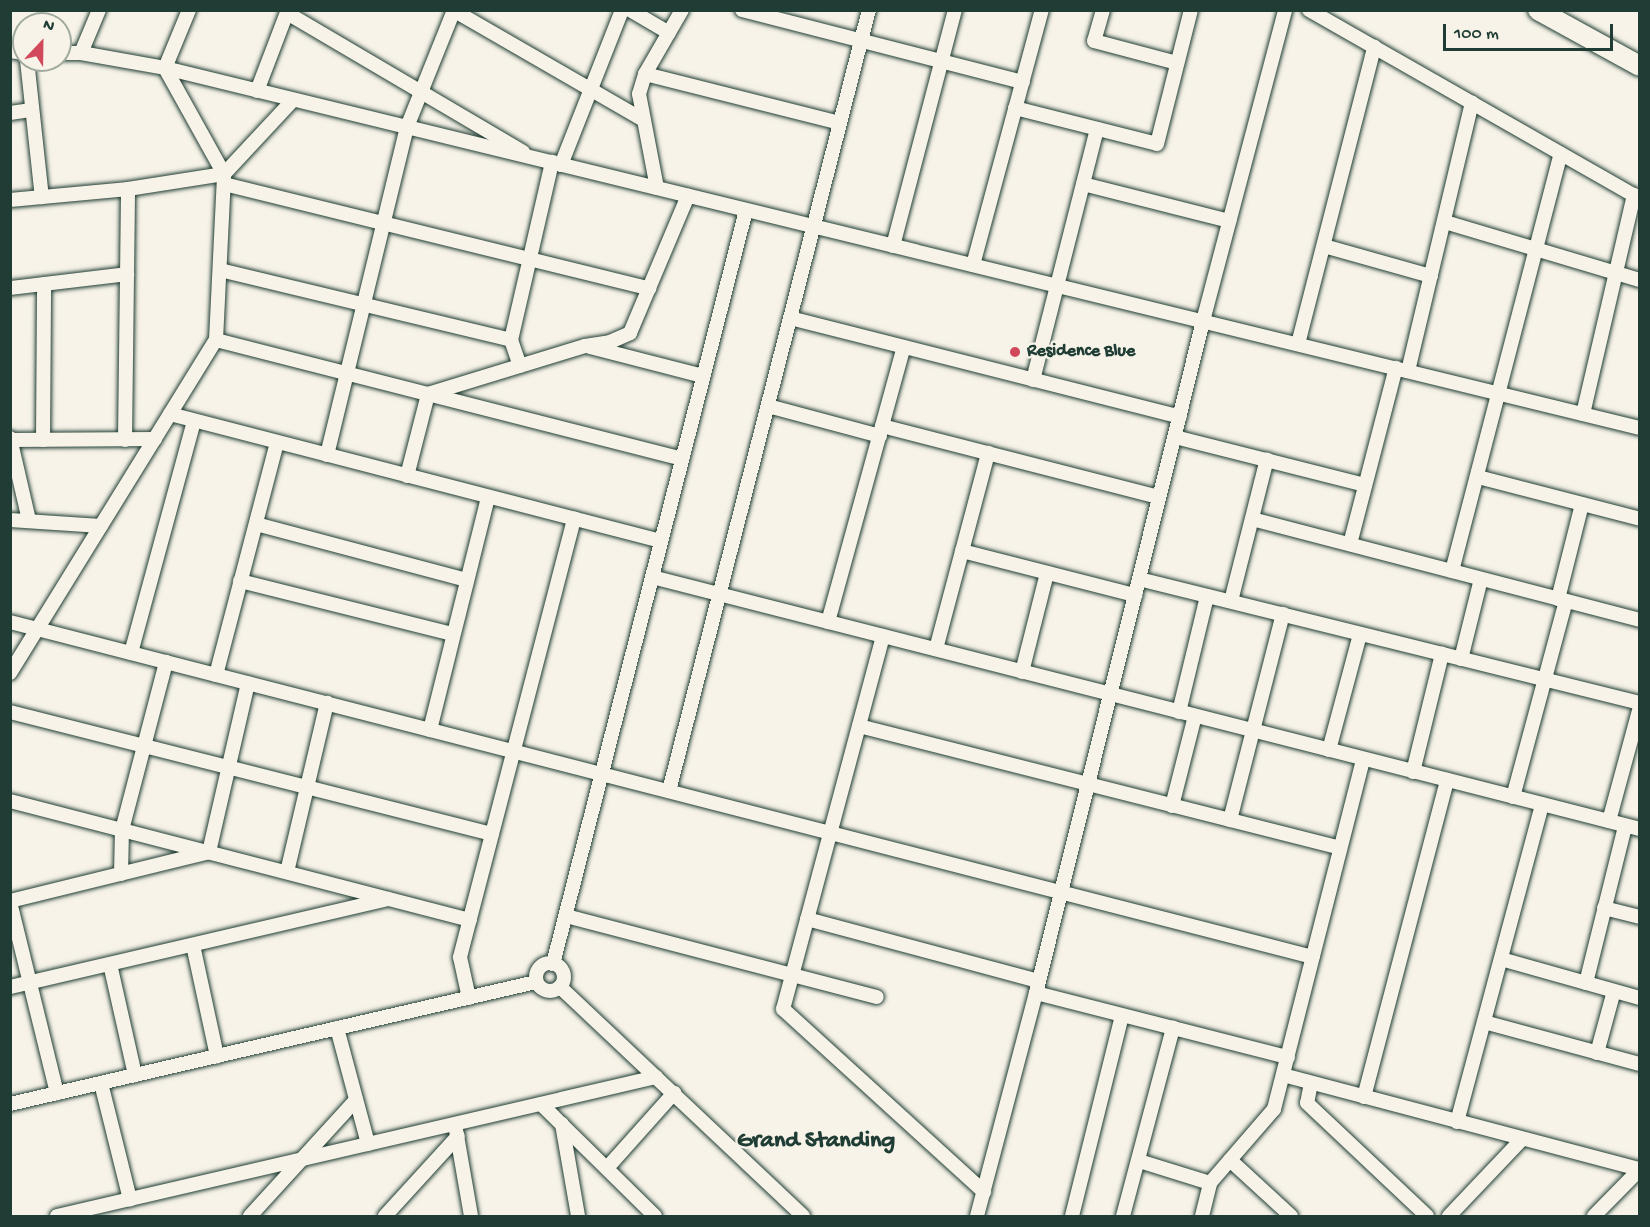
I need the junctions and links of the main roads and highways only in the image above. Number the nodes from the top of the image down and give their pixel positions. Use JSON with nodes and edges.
{"nodes":[{"id":1,"x":1538,"y":10,"type":"edge"},
{"id":2,"x":1640,"y":66,"type":"edge"}],
"edges":[{"from":1,"to":2,"type":"highway"}]}
